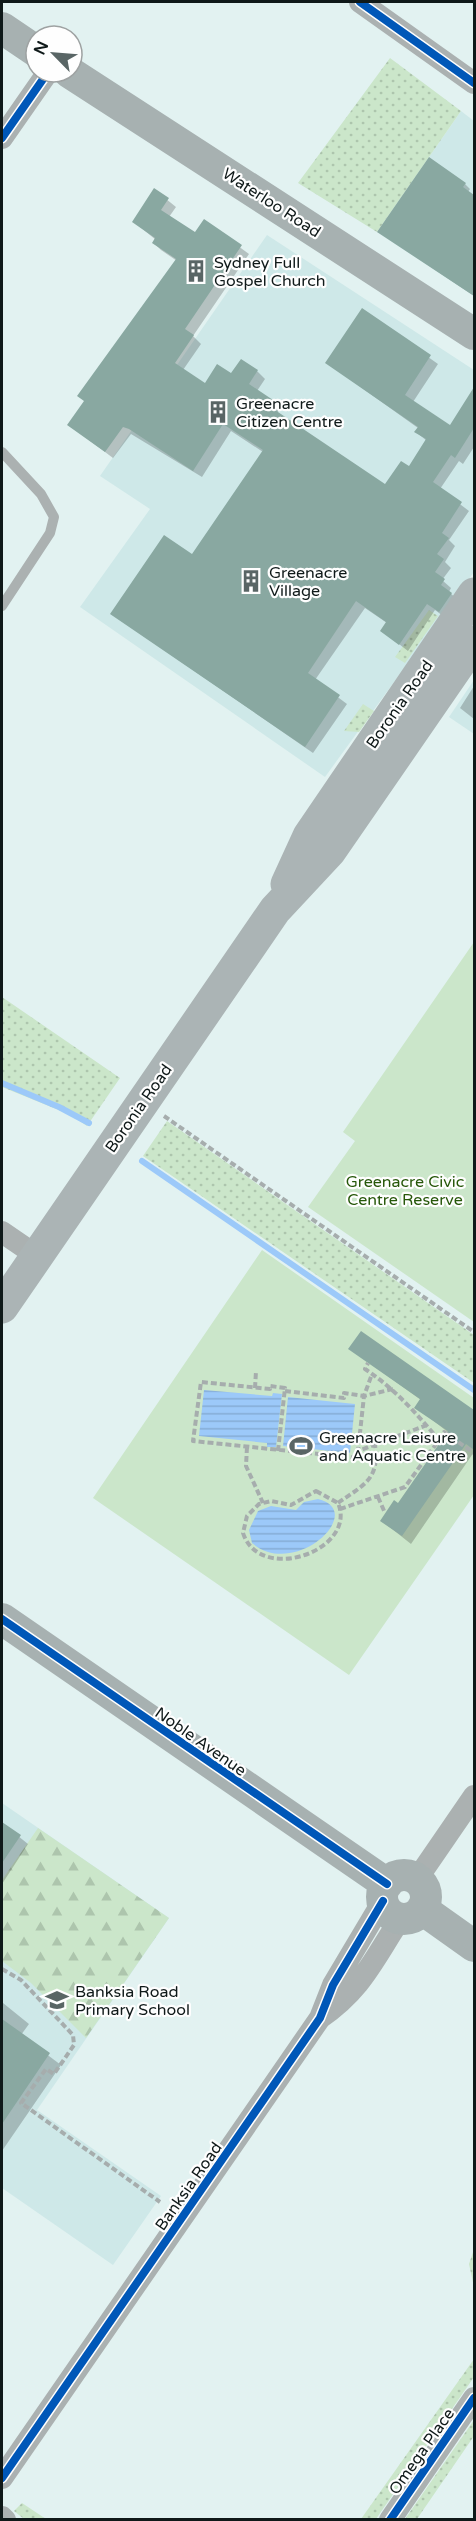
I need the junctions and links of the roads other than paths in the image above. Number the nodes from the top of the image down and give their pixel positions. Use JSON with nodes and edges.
{"nodes":[{"id":1,"x":360,"y":2,"type":"edge"},
{"id":2,"x":2,"y":28,"type":"edge"},
{"id":3,"x":24,"y":43,"type":"edge"},
{"id":4,"x":84,"y":82,"type":"edge"},
{"id":5,"x":474,"y":83,"type":"edge"},
{"id":6,"x":40,"y":84,"type":"edge"},
{"id":7,"x":2,"y":138,"type":"edge"},
{"id":8,"x":474,"y":334,"type":"edge"},
{"id":9,"x":2,"y":452,"type":"edge"},
{"id":10,"x":474,"y":594,"type":"edge"},
{"id":11,"x":2,"y":606,"type":"edge"},
{"id":12,"x":474,"y":642,"type":"edge"},
{"id":13,"x":275,"y":910,"type":"junction"},
{"id":14,"x":2,"y":1232,"type":"edge"},
{"id":15,"x":37,"y":1256,"type":"junction"},
{"id":16,"x":2,"y":1307,"type":"edge"},
{"id":17,"x":2,"y":1619,"type":"edge"},
{"id":18,"x":474,"y":1796,"type":"edge"},
{"id":19,"x":402,"y":1898,"type":"junction"},
{"id":20,"x":474,"y":1946,"type":"edge"},
{"id":21,"x":474,"y":2398,"type":"edge"},
{"id":22,"x":2,"y":2478,"type":"edge"},
{"id":23,"x":390,"y":2520,"type":"edge"}],
"edges":[{"from":1,"to":5,"type":"street"},
{"from":2,"to":3,"type":"street"},
{"from":4,"to":8,"type":"street","name":"Waterloo Road"},
{"from":6,"to":7,"type":"street"},
{"from":9,"to":11,"type":"lane"},
{"from":10,"to":13,"type":"main road","name":"Boronia Road"},
{"from":12,"to":13,"type":"main road","name":"Boronia Road"},
{"from":13,"to":15,"type":"main road","name":"Boronia Road"},
{"from":14,"to":15,"type":"street"},
{"from":15,"to":16,"type":"main road","name":"Boronia Road"},
{"from":17,"to":19,"type":"street","name":"Noble Avenue"},
{"from":18,"to":19,"type":"street","name":"Banksia Road"},
{"from":19,"to":20,"type":"street","name":"Noble Avenue"},
{"from":19,"to":22,"type":"street","name":"Banksia Road"},
{"from":21,"to":23,"type":"street","name":"Omega Place"}]}
